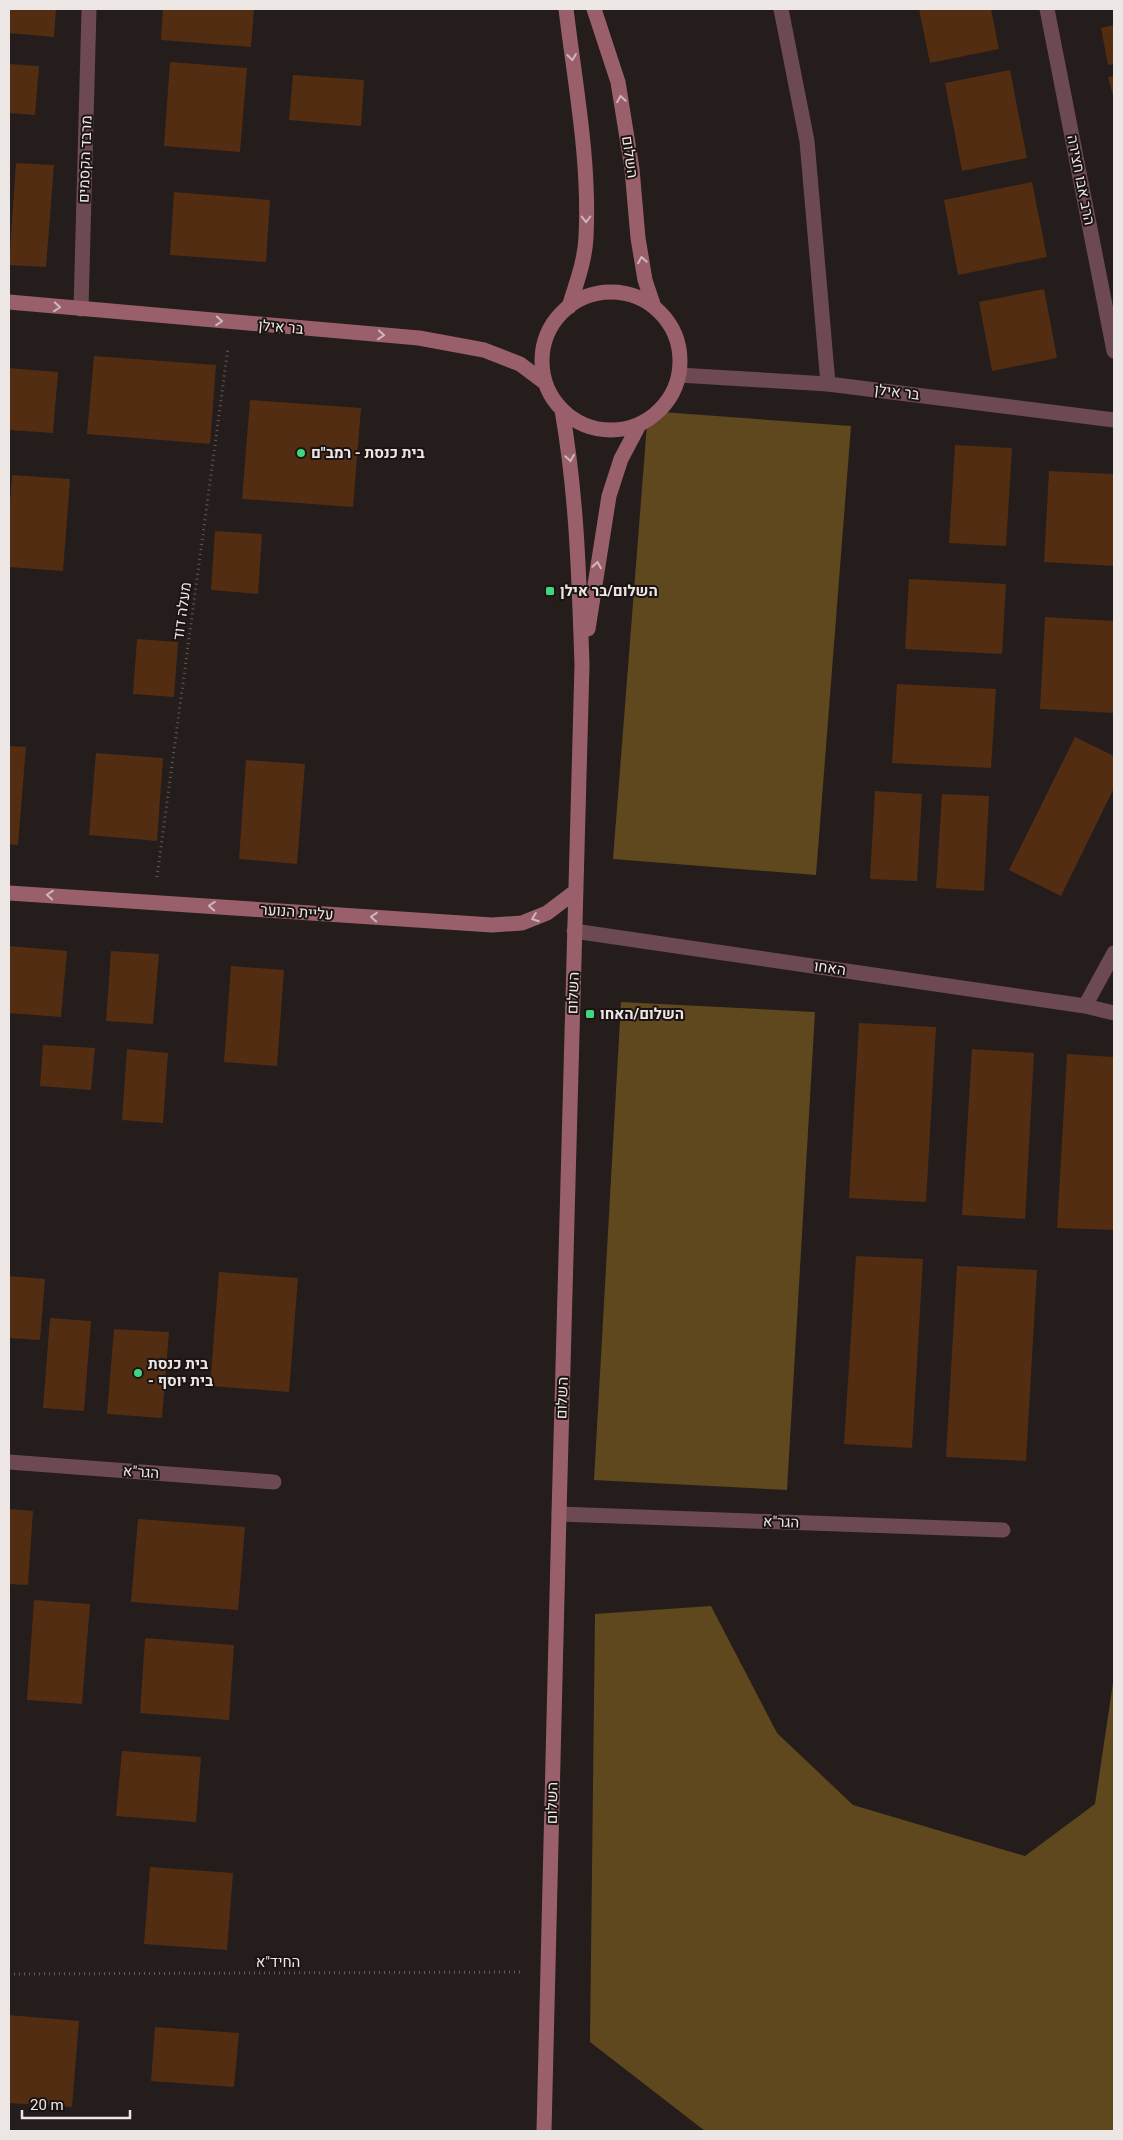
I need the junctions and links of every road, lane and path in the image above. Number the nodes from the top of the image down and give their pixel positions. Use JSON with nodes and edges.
{"nodes":[{"id":1,"x":89,"y":9,"type":"edge"},
{"id":2,"x":566,"y":9,"type":"edge"},
{"id":3,"x":594,"y":9,"type":"edge"},
{"id":4,"x":781,"y":9,"type":"edge"},
{"id":5,"x":1047,"y":9,"type":"edge"},
{"id":6,"x":9,"y":302,"type":"edge"},
{"id":7,"x":568,"y":307,"type":"junction"},
{"id":8,"x":654,"y":307,"type":"junction"},
{"id":9,"x":81,"y":309,"type":"junction"},
{"id":10,"x":232,"y":322,"type":"junction"},
{"id":11,"x":1114,"y":351,"type":"edge"},
{"id":12,"x":679,"y":375,"type":"junction"},
{"id":13,"x":544,"y":382,"type":"junction"},
{"id":14,"x":828,"y":384,"type":"junction"},
{"id":15,"x":562,"y":410,"type":"junction"},
{"id":16,"x":1114,"y":420,"type":"edge"},
{"id":17,"x":639,"y":425,"type":"junction"},
{"id":18,"x":582,"y":665,"type":"junction"},
{"id":19,"x":576,"y":891,"type":"junction"},
{"id":20,"x":9,"y":893,"type":"edge"},
{"id":21,"x":154,"y":902,"type":"junction"},
{"id":22,"x":574,"y":931,"type":"junction"},
{"id":23,"x":1114,"y":953,"type":"edge"},
{"id":24,"x":1085,"y":1006,"type":"junction"},
{"id":25,"x":1114,"y":1013,"type":"edge"},
{"id":26,"x":9,"y":1462,"type":"edge"},
{"id":27,"x":274,"y":1482,"type":"dead end"},
{"id":28,"x":559,"y":1514,"type":"junction"},
{"id":29,"x":1003,"y":1530,"type":"dead end"},
{"id":30,"x":548,"y":1972,"type":"junction"},
{"id":31,"x":9,"y":1974,"type":"edge"},
{"id":32,"x":544,"y":2131,"type":"edge"}],
"edges":[{"from":1,"to":9,"type":"street","name":"מרבד הקסמים"},
{"from":2,"to":7,"type":"street","one_way":true},
{"from":8,"to":3,"type":"street","name":"השלום","one_way":true},
{"from":4,"to":14,"type":"street"},
{"from":5,"to":11,"type":"street","name":"הרב אבו חצירה"},
{"from":6,"to":9,"type":"street","name":"בר אילן","one_way":true},
{"from":7,"to":8,"type":"street"},
{"from":7,"to":13,"type":"street"},
{"from":8,"to":12,"type":"street"},
{"from":9,"to":10,"type":"street","name":"בר אילן","one_way":true},
{"from":10,"to":13,"type":"street","name":"בר אילן","one_way":true},
{"from":10,"to":21,"type":"path","name":"מעלה דוד"},
{"from":12,"to":14,"type":"street","name":"בר אילן"},
{"from":12,"to":17,"type":"street"},
{"from":13,"to":15,"type":"street"},
{"from":14,"to":16,"type":"street","name":"בר אילן"},
{"from":15,"to":17,"type":"street"},
{"from":15,"to":18,"type":"street","name":"השלום","one_way":true},
{"from":18,"to":17,"type":"street","name":"השלום","one_way":true},
{"from":18,"to":19,"type":"street","name":"השלום"},
{"from":19,"to":21,"type":"street","name":"עליית הנוער","one_way":true},
{"from":19,"to":22,"type":"street","name":"השלום"},
{"from":21,"to":20,"type":"street","name":"עליית הנוער","one_way":true},
{"from":22,"to":24,"type":"street","name":"האחו"},
{"from":22,"to":28,"type":"street","name":"השלום"},
{"from":23,"to":24,"type":"street"},
{"from":24,"to":25,"type":"street","name":"האחו"},
{"from":26,"to":27,"type":"street","name":"הגר\"א"},
{"from":28,"to":29,"type":"street","name":"הגר\"א"},
{"from":28,"to":30,"type":"street","name":"השלום"},
{"from":30,"to":31,"type":"path","name":"החיד\"א"},
{"from":30,"to":32,"type":"street","name":"השלום"}]}
